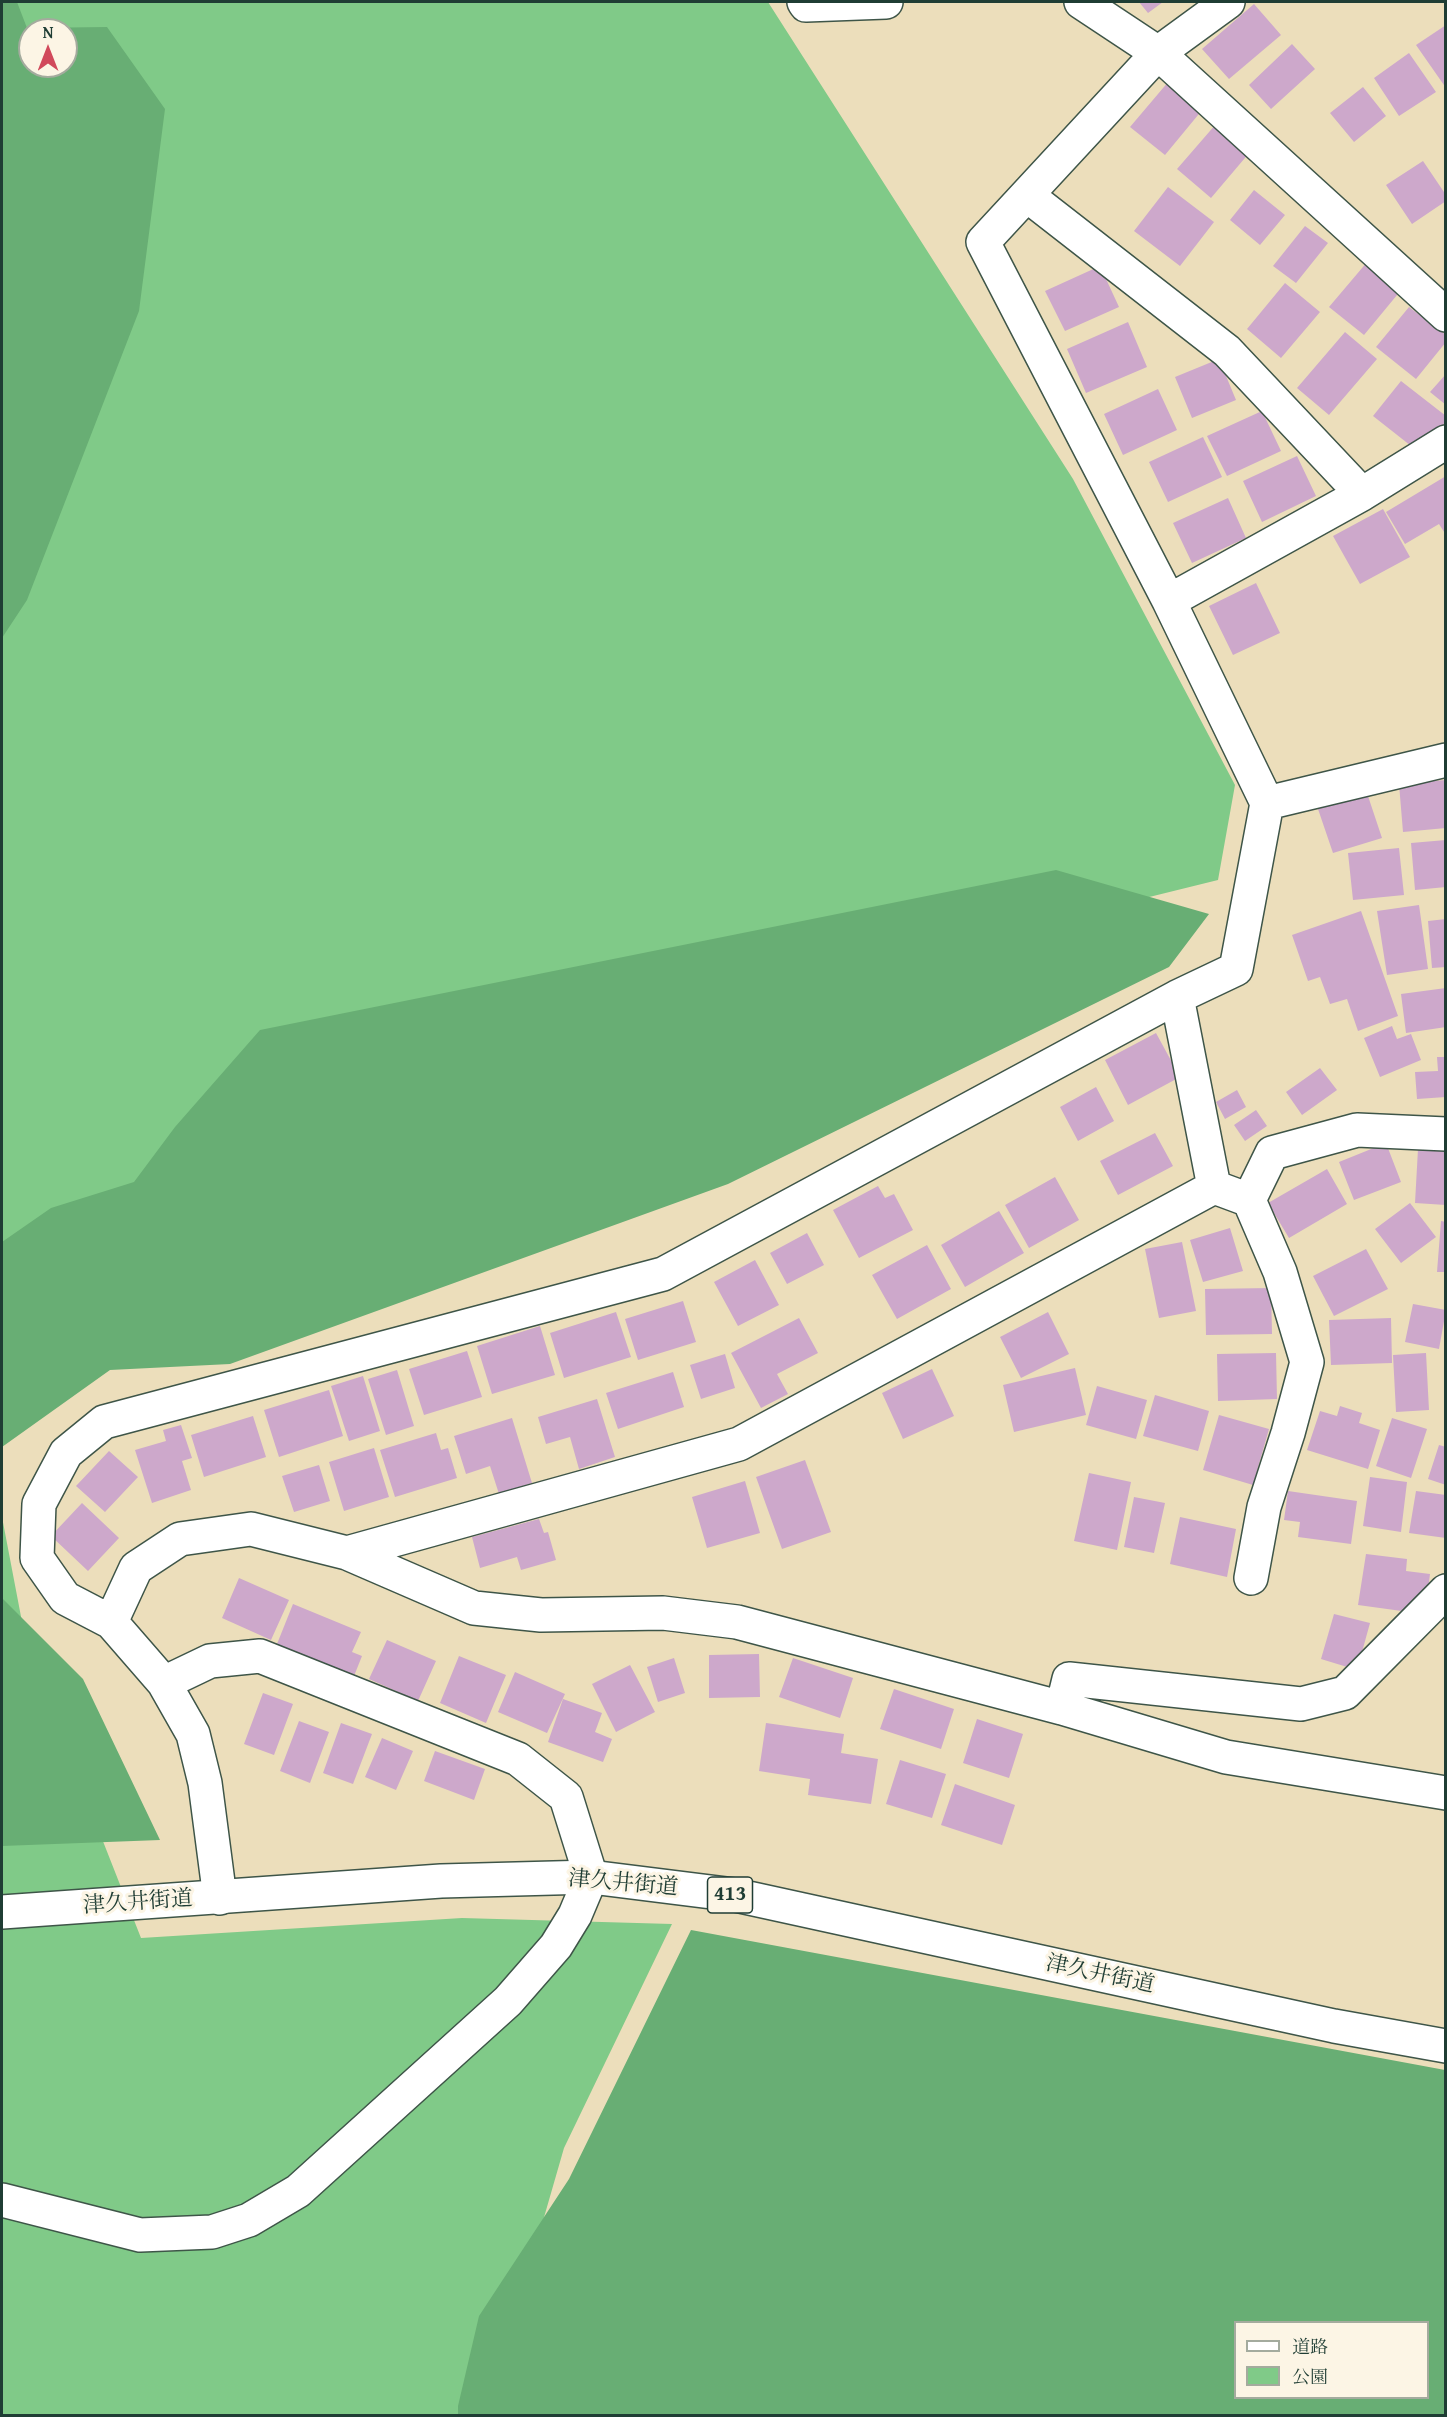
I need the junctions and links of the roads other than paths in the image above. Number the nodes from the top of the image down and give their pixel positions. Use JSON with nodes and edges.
{"nodes":[{"id":1,"x":804,"y":2,"type":"edge"},
{"id":2,"x":886,"y":2,"type":"edge"},
{"id":3,"x":1081,"y":2,"type":"edge"},
{"id":4,"x":1228,"y":2,"type":"edge"},
{"id":5,"x":1158,"y":53,"type":"junction"},
{"id":6,"x":1028,"y":196,"type":"junction"},
{"id":7,"x":1446,"y":315,"type":"edge"},
{"id":8,"x":1446,"y":442,"type":"edge"},
{"id":9,"x":1362,"y":494,"type":"junction"},
{"id":10,"x":1169,"y":601,"type":"junction"},
{"id":11,"x":1446,"y":760,"type":"edge"},
{"id":12,"x":1267,"y":803,"type":"junction"},
{"id":13,"x":1177,"y":997,"type":"junction"},
{"id":14,"x":1446,"y":1134,"type":"edge"},
{"id":15,"x":1214,"y":1187,"type":"junction"},
{"id":16,"x":1249,"y":1200,"type":"junction"},
{"id":17,"x":347,"y":1553,"type":"junction"},
{"id":18,"x":1251,"y":1578,"type":"dead end"},
{"id":19,"x":1446,"y":1591,"type":"edge"},
{"id":20,"x":111,"y":1622,"type":"junction"},
{"id":21,"x":164,"y":1683,"type":"junction"},
{"id":22,"x":1062,"y":1708,"type":"junction"},
{"id":23,"x":1446,"y":1793,"type":"edge"},
{"id":24,"x":591,"y":1877,"type":"junction"},
{"id":25,"x":220,"y":1898,"type":"junction"},
{"id":26,"x":2,"y":1912,"type":"edge"},
{"id":27,"x":1446,"y":2046,"type":"edge"},
{"id":28,"x":2,"y":2200,"type":"edge"}],
"edges":[{"from":1,"to":2,"type":"main road"},
{"from":3,"to":5,"type":"main road"},
{"from":4,"to":5,"type":"main road"},
{"from":5,"to":6,"type":"main road"},
{"from":5,"to":7,"type":"main road"},
{"from":6,"to":9,"type":"main road"},
{"from":6,"to":10,"type":"main road"},
{"from":8,"to":9,"type":"main road"},
{"from":9,"to":10,"type":"main road"},
{"from":10,"to":12,"type":"main road"},
{"from":11,"to":12,"type":"main road"},
{"from":12,"to":13,"type":"main road"},
{"from":13,"to":15,"type":"main road"},
{"from":13,"to":20,"type":"main road"},
{"from":14,"to":16,"type":"main road"},
{"from":15,"to":16,"type":"main road"},
{"from":15,"to":17,"type":"main road"},
{"from":16,"to":18,"type":"main road"},
{"from":17,"to":20,"type":"main road"},
{"from":17,"to":22,"type":"main road"},
{"from":19,"to":22,"type":"main road"},
{"from":20,"to":21,"type":"main road"},
{"from":21,"to":24,"type":"main road"},
{"from":21,"to":25,"type":"main road"},
{"from":22,"to":23,"type":"main road"},
{"from":24,"to":25,"type":"main road","name":"津久井街道","number":"413"},
{"from":24,"to":27,"type":"main road","name":"津久井街道","number":"413"},
{"from":24,"to":28,"type":"main road"},
{"from":25,"to":26,"type":"main road","name":"津久井街道","number":"413"}]}
